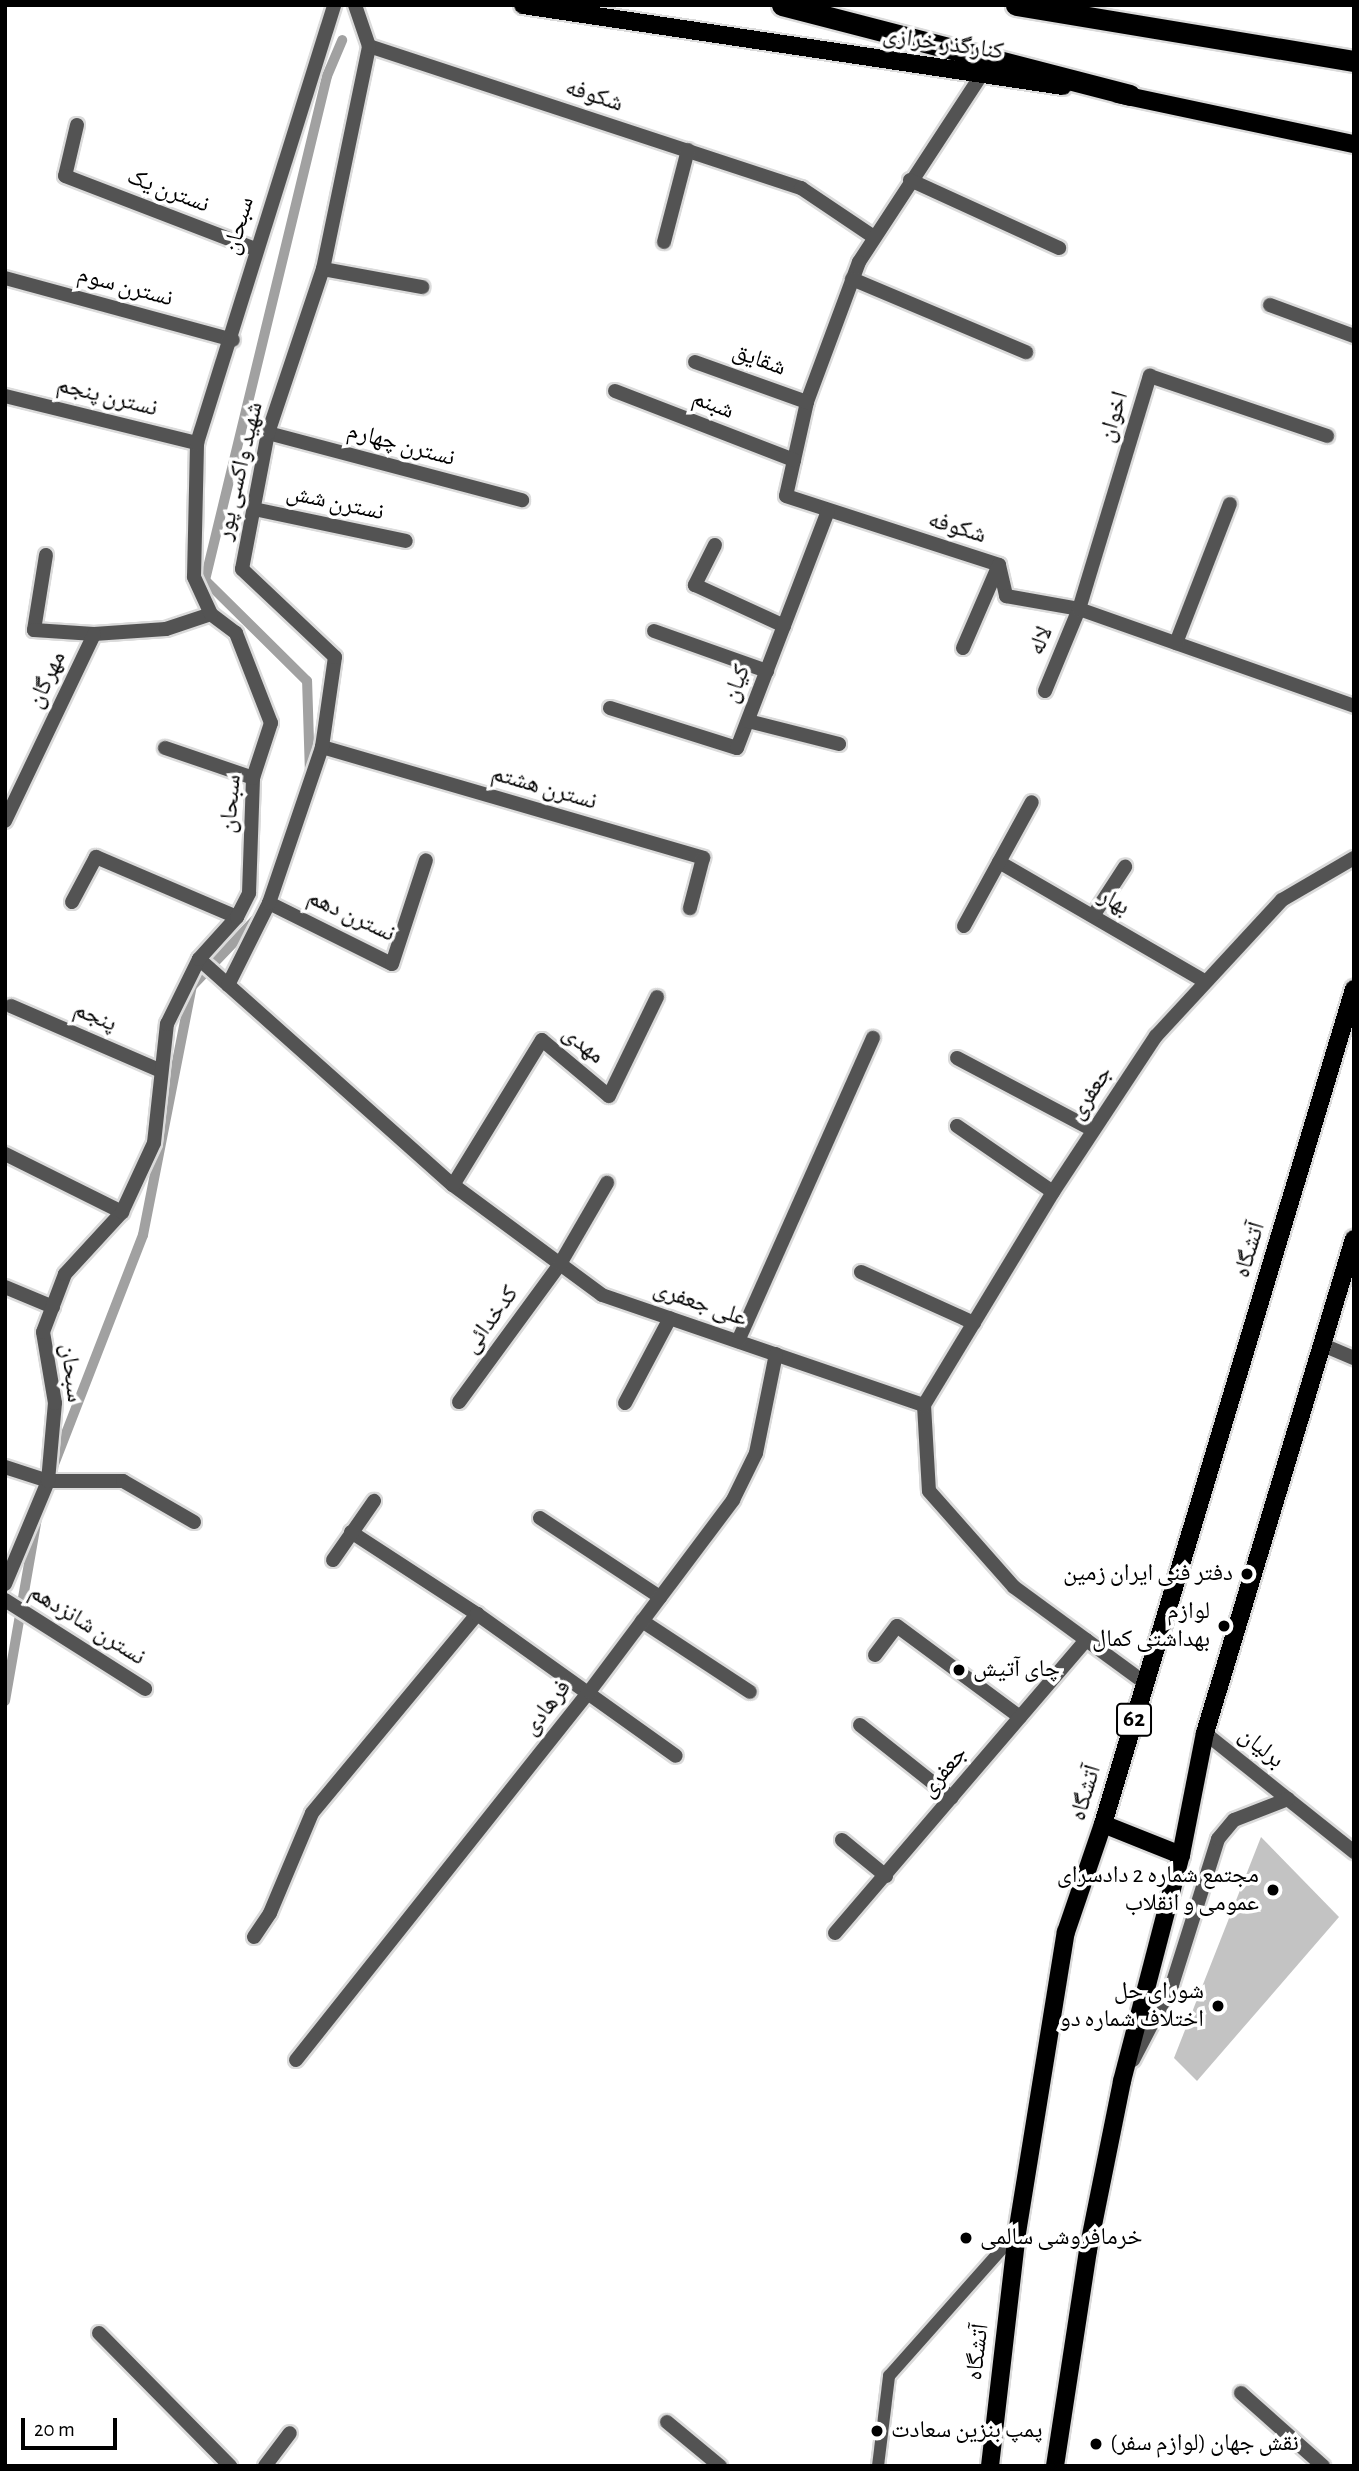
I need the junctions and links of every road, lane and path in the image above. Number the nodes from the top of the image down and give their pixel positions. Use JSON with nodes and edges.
{"nodes":[{"id":1,"x":334,"y":5,"type":"edge"},
{"id":2,"x":355,"y":5,"type":"edge"},
{"id":3,"x":523,"y":5,"type":"edge"},
{"id":4,"x":782,"y":5,"type":"edge"},
{"id":5,"x":1016,"y":5,"type":"edge"},
{"id":6,"x":369,"y":46,"type":"junction"},
{"id":7,"x":1354,"y":61,"type":"edge"},
{"id":8,"x":982,"y":74,"type":"junction"},
{"id":9,"x":1130,"y":95,"type":"junction"},
{"id":10,"x":76,"y":125,"type":"dead end"},
{"id":11,"x":1354,"y":144,"type":"edge"},
{"id":12,"x":688,"y":150,"type":"junction"},
{"id":13,"x":910,"y":180,"type":"junction"},
{"id":14,"x":874,"y":237,"type":"junction"},
{"id":15,"x":664,"y":242,"type":"dead end"},
{"id":16,"x":1059,"y":248,"type":"dead end"},
{"id":17,"x":255,"y":250,"type":"junction"},
{"id":18,"x":323,"y":269,"type":"junction"},
{"id":19,"x":5,"y":278,"type":"edge"},
{"id":20,"x":852,"y":279,"type":"junction"},
{"id":21,"x":422,"y":287,"type":"dead end"},
{"id":22,"x":1270,"y":305,"type":"dead end"},
{"id":23,"x":1354,"y":336,"type":"edge"},
{"id":24,"x":233,"y":340,"type":"junction"},
{"id":25,"x":1026,"y":352,"type":"dead end"},
{"id":26,"x":695,"y":362,"type":"dead end"},
{"id":27,"x":615,"y":391,"type":"dead end"},
{"id":28,"x":5,"y":396,"type":"edge"},
{"id":29,"x":807,"y":402,"type":"junction"},
{"id":30,"x":268,"y":433,"type":"junction"},
{"id":31,"x":1327,"y":436,"type":"dead end"},
{"id":32,"x":197,"y":443,"type":"junction"},
{"id":33,"x":794,"y":460,"type":"junction"},
{"id":34,"x":522,"y":500,"type":"dead end"},
{"id":35,"x":1230,"y":505,"type":"dead end"},
{"id":36,"x":254,"y":509,"type":"junction"},
{"id":37,"x":828,"y":512,"type":"junction"},
{"id":38,"x":406,"y":541,"type":"dead end"},
{"id":39,"x":715,"y":545,"type":"dead end"},
{"id":40,"x":46,"y":555,"type":"dead end"},
{"id":41,"x":999,"y":565,"type":"junction"},
{"id":42,"x":1079,"y":609,"type":"junction"},
{"id":43,"x":211,"y":614,"type":"junction"},
{"id":44,"x":784,"y":626,"type":"junction"},
{"id":45,"x":654,"y":631,"type":"dead end"},
{"id":46,"x":94,"y":634,"type":"junction"},
{"id":47,"x":1175,"y":643,"type":"junction"},
{"id":48,"x":963,"y":648,"type":"dead end"},
{"id":49,"x":766,"y":671,"type":"junction"},
{"id":50,"x":1045,"y":691,"type":"dead end"},
{"id":51,"x":1354,"y":706,"type":"edge"},
{"id":52,"x":610,"y":708,"type":"dead end"},
{"id":53,"x":748,"y":721,"type":"junction"},
{"id":54,"x":839,"y":744,"type":"dead end"},
{"id":55,"x":322,"y":747,"type":"junction"},
{"id":56,"x":165,"y":748,"type":"dead end"},
{"id":57,"x":253,"y":778,"type":"junction"},
{"id":58,"x":1031,"y":802,"type":"dead end"},
{"id":59,"x":5,"y":821,"type":"edge"},
{"id":60,"x":1354,"y":858,"type":"edge"},
{"id":61,"x":426,"y":859,"type":"dead end"},
{"id":62,"x":999,"y":862,"type":"junction"},
{"id":63,"x":1125,"y":867,"type":"dead end"},
{"id":64,"x":72,"y":902,"type":"dead end"},
{"id":65,"x":269,"y":903,"type":"junction"},
{"id":66,"x":690,"y":908,"type":"dead end"},
{"id":67,"x":1093,"y":916,"type":"junction"},
{"id":68,"x":237,"y":917,"type":"junction"},
{"id":69,"x":964,"y":926,"type":"dead end"},
{"id":70,"x":199,"y":959,"type":"junction"},
{"id":71,"x":1206,"y":982,"type":"junction"},
{"id":72,"x":228,"y":985,"type":"junction"},
{"id":73,"x":1354,"y":989,"type":"edge"},
{"id":74,"x":657,"y":997,"type":"dead end"},
{"id":75,"x":11,"y":1006,"type":"dead end"},
{"id":76,"x":873,"y":1038,"type":"dead end"},
{"id":77,"x":957,"y":1058,"type":"dead end"},
{"id":78,"x":161,"y":1071,"type":"junction"},
{"id":79,"x":957,"y":1126,"type":"dead end"},
{"id":80,"x":1093,"y":1130,"type":"junction"},
{"id":81,"x":5,"y":1154,"type":"edge"},
{"id":82,"x":607,"y":1183,"type":"dead end"},
{"id":83,"x":453,"y":1185,"type":"junction"},
{"id":84,"x":1053,"y":1192,"type":"junction"},
{"id":85,"x":122,"y":1212,"type":"junction"},
{"id":86,"x":1354,"y":1239,"type":"edge"},
{"id":87,"x":559,"y":1264,"type":"junction"},
{"id":88,"x":861,"y":1272,"type":"dead end"},
{"id":89,"x":5,"y":1287,"type":"edge"},
{"id":90,"x":53,"y":1307,"type":"junction"},
{"id":91,"x":670,"y":1318,"type":"junction"},
{"id":92,"x":974,"y":1323,"type":"junction"},
{"id":93,"x":738,"y":1341,"type":"junction"},
{"id":94,"x":1322,"y":1345,"type":"junction"},
{"id":95,"x":776,"y":1354,"type":"junction"},
{"id":96,"x":1354,"y":1358,"type":"edge"},
{"id":97,"x":459,"y":1402,"type":"dead end"},
{"id":98,"x":625,"y":1403,"type":"dead end"},
{"id":99,"x":924,"y":1405,"type":"junction"},
{"id":100,"x":5,"y":1467,"type":"edge"},
{"id":101,"x":48,"y":1481,"type":"junction"},
{"id":102,"x":374,"y":1501,"type":"dead end"},
{"id":103,"x":540,"y":1517,"type":"dead end"},
{"id":104,"x":194,"y":1522,"type":"dead end"},
{"id":105,"x":351,"y":1532,"type":"junction"},
{"id":106,"x":333,"y":1560,"type":"dead end"},
{"id":107,"x":5,"y":1584,"type":"edge"},
{"id":108,"x":660,"y":1597,"type":"junction"},
{"id":109,"x":5,"y":1600,"type":"edge"},
{"id":110,"x":477,"y":1614,"type":"junction"},
{"id":111,"x":642,"y":1621,"type":"junction"},
{"id":112,"x":1086,"y":1640,"type":"junction"},
{"id":113,"x":875,"y":1655,"type":"dead end"},
{"id":114,"x":1145,"y":1683,"type":"junction"},
{"id":115,"x":145,"y":1689,"type":"dead end"},
{"id":116,"x":589,"y":1692,"type":"junction"},
{"id":117,"x":750,"y":1692,"type":"dead end"},
{"id":118,"x":1020,"y":1717,"type":"junction"},
{"id":119,"x":860,"y":1725,"type":"dead end"},
{"id":120,"x":1205,"y":1733,"type":"junction"},
{"id":121,"x":676,"y":1756,"type":"dead end"},
{"id":122,"x":952,"y":1798,"type":"junction"},
{"id":123,"x":1288,"y":1799,"type":"junction"},
{"id":124,"x":1103,"y":1824,"type":"junction"},
{"id":125,"x":842,"y":1840,"type":"dead end"},
{"id":126,"x":1354,"y":1852,"type":"edge"},
{"id":127,"x":1181,"y":1856,"type":"junction"},
{"id":128,"x":886,"y":1876,"type":"junction"},
{"id":129,"x":835,"y":1933,"type":"dead end"},
{"id":130,"x":254,"y":1937,"type":"dead end"},
{"id":131,"x":296,"y":2060,"type":"dead end"},
{"id":132,"x":1122,"y":2081,"type":"junction"},
{"id":133,"x":1017,"y":2232,"type":"junction"},
{"id":134,"x":99,"y":2333,"type":"dead end"},
{"id":135,"x":1241,"y":2393,"type":"dead end"},
{"id":136,"x":667,"y":2422,"type":"dead end"},
{"id":137,"x":290,"y":2432,"type":"dead end"},
{"id":138,"x":229,"y":2465,"type":"edge"},
{"id":139,"x":265,"y":2466,"type":"edge"},
{"id":140,"x":720,"y":2466,"type":"edge"},
{"id":141,"x":878,"y":2466,"type":"edge"},
{"id":142,"x":990,"y":2466,"type":"edge"},
{"id":143,"x":1055,"y":2466,"type":"edge"},
{"id":144,"x":1323,"y":2466,"type":"edge"}],
"edges":[{"from":1,"to":17,"type":"street","name":"سبحان"},
{"from":2,"to":6,"type":"street"},
{"from":3,"to":8,"type":"main road","name":"کنارگذر خرازی"},
{"from":4,"to":9,"type":"highway"},
{"from":5,"to":7,"type":"highway"},
{"from":6,"to":12,"type":"street","name":"شکوفه"},
{"from":6,"to":18,"type":"street","name":"شهید واکسی پور"},
{"from":8,"to":9,"type":"main road","name":"کنارگذر خرازی"},
{"from":8,"to":13,"type":"street","name":"شکوفه"},
{"from":9,"to":11,"type":"main road","name":"کنارگذر خرازی"},
{"from":10,"to":17,"type":"street","name":"نسترن یک"},
{"from":12,"to":14,"type":"street","name":"شکوفه"},
{"from":12,"to":15,"type":"street"},
{"from":13,"to":14,"type":"street","name":"شکوفه"},
{"from":13,"to":16,"type":"street"},
{"from":14,"to":20,"type":"street","name":"شکوفه"},
{"from":17,"to":24,"type":"street","name":"سبحان"},
{"from":18,"to":21,"type":"street"},
{"from":18,"to":30,"type":"street","name":"شهید واکسی پور"},
{"from":19,"to":24,"type":"street","name":"نسترن سوم"},
{"from":20,"to":25,"type":"street"},
{"from":20,"to":29,"type":"street","name":"شکوفه"},
{"from":22,"to":23,"type":"street"},
{"from":24,"to":32,"type":"street","name":"سبحان"},
{"from":26,"to":29,"type":"street","name":"شقایق"},
{"from":27,"to":33,"type":"street","name":"شبنم"},
{"from":28,"to":32,"type":"street","name":"نسترن پنجم"},
{"from":29,"to":33,"type":"street","name":"شکوفه"},
{"from":30,"to":34,"type":"street","name":"نسترن چهارم"},
{"from":30,"to":36,"type":"street","name":"شهید واکسی پور"},
{"from":31,"to":42,"type":"street","name":"اخوان"},
{"from":32,"to":43,"type":"street","name":"سبحان"},
{"from":33,"to":37,"type":"street","name":"شکوفه"},
{"from":35,"to":47,"type":"street"},
{"from":36,"to":38,"type":"street","name":"نسترن شش"},
{"from":36,"to":55,"type":"street","name":"شهید واکسی پور"},
{"from":37,"to":41,"type":"street","name":"شکوفه"},
{"from":37,"to":44,"type":"street","name":"کیان"},
{"from":39,"to":44,"type":"street"},
{"from":40,"to":46,"type":"street"},
{"from":41,"to":42,"type":"street","name":"شکوفه"},
{"from":41,"to":48,"type":"street"},
{"from":42,"to":47,"type":"street","name":"شکوفه"},
{"from":42,"to":50,"type":"street","name":"لاله"},
{"from":43,"to":46,"type":"street"},
{"from":43,"to":57,"type":"street","name":"سبحان"},
{"from":44,"to":49,"type":"street","name":"کیان"},
{"from":45,"to":49,"type":"street"},
{"from":46,"to":59,"type":"street","name":"مهرگان"},
{"from":47,"to":51,"type":"street","name":"شکوفه"},
{"from":49,"to":53,"type":"street","name":"کیان"},
{"from":52,"to":53,"type":"street","name":"کیان"},
{"from":53,"to":54,"type":"street"},
{"from":55,"to":65,"type":"street","name":"شهید واکسی پور"},
{"from":55,"to":66,"type":"street","name":"نسترن هشتم"},
{"from":56,"to":57,"type":"street"},
{"from":57,"to":68,"type":"street","name":"سبحان"},
{"from":58,"to":62,"type":"street"},
{"from":60,"to":71,"type":"street","name":"جعفری"},
{"from":61,"to":65,"type":"street","name":"نسترن دهم"},
{"from":62,"to":67,"type":"street","name":"بهار"},
{"from":62,"to":69,"type":"street"},
{"from":63,"to":67,"type":"street"},
{"from":64,"to":68,"type":"street"},
{"from":65,"to":72,"type":"street","name":"شهید واکسی پور"},
{"from":67,"to":71,"type":"street","name":"بهار"},
{"from":68,"to":70,"type":"street","name":"سبحان"},
{"from":70,"to":72,"type":"street","name":"علی جعفری"},
{"from":70,"to":78,"type":"street","name":"سبحان"},
{"from":71,"to":80,"type":"street","name":"جعفری"},
{"from":72,"to":83,"type":"street","name":"علی جعفری"},
{"from":73,"to":114,"type":"main road","name":"آتشگاه","number":"62"},
{"from":74,"to":83,"type":"street","name":"مهدی"},
{"from":75,"to":78,"type":"street","name":"پنجم"},
{"from":76,"to":93,"type":"street"},
{"from":77,"to":80,"type":"street"},
{"from":78,"to":85,"type":"street","name":"سبحان"},
{"from":79,"to":84,"type":"street"},
{"from":80,"to":84,"type":"street","name":"جعفری"},
{"from":81,"to":85,"type":"street"},
{"from":82,"to":87,"type":"street","name":"کدخدائی"},
{"from":83,"to":87,"type":"street","name":"علی جعفری"},
{"from":84,"to":92,"type":"street","name":"جعفری"},
{"from":85,"to":90,"type":"street","name":"سبحان"},
{"from":86,"to":94,"type":"main road"},
{"from":87,"to":91,"type":"street","name":"علی جعفری"},
{"from":87,"to":97,"type":"street","name":"کدخدائی"},
{"from":88,"to":92,"type":"street"},
{"from":89,"to":90,"type":"street"},
{"from":90,"to":101,"type":"street","name":"سبحان"},
{"from":91,"to":93,"type":"street","name":"علی جعفری"},
{"from":91,"to":98,"type":"street"},
{"from":92,"to":99,"type":"street","name":"جعفری"},
{"from":93,"to":95,"type":"street","name":"علی جعفری"},
{"from":94,"to":96,"type":"street"},
{"from":94,"to":120,"type":"main road"},
{"from":95,"to":99,"type":"street","name":"علی جعفری"},
{"from":95,"to":108,"type":"street","name":"فرهادی"},
{"from":99,"to":112,"type":"street"},
{"from":100,"to":101,"type":"street"},
{"from":101,"to":104,"type":"street"},
{"from":101,"to":107,"type":"street","name":"سبحان"},
{"from":102,"to":105,"type":"street"},
{"from":103,"to":108,"type":"street"},
{"from":105,"to":106,"type":"street"},
{"from":105,"to":110,"type":"street"},
{"from":108,"to":111,"type":"street","name":"فرهادی"},
{"from":109,"to":115,"type":"street","name":"نسترن شانزدهم"},
{"from":110,"to":116,"type":"street"},
{"from":110,"to":130,"type":"street"},
{"from":111,"to":116,"type":"street","name":"فرهادی"},
{"from":111,"to":117,"type":"street"},
{"from":112,"to":114,"type":"street"},
{"from":112,"to":118,"type":"street","name":"جعفری"},
{"from":113,"to":118,"type":"street"},
{"from":114,"to":124,"type":"main road","name":"آتشگاه","number":"62"},
{"from":116,"to":121,"type":"street"},
{"from":116,"to":131,"type":"street","name":"فرهادی"},
{"from":118,"to":122,"type":"street","name":"جعفری"},
{"from":119,"to":122,"type":"street"},
{"from":120,"to":123,"type":"street","name":"برلیان"},
{"from":120,"to":127,"type":"main road"},
{"from":122,"to":128,"type":"street","name":"جعفری"},
{"from":123,"to":126,"type":"street","name":"برلیان"},
{"from":123,"to":132,"type":"street"},
{"from":124,"to":127,"type":"main road"},
{"from":124,"to":133,"type":"main road","name":"آتشگاه","number":"62"},
{"from":125,"to":128,"type":"street"},
{"from":127,"to":132,"type":"main road"},
{"from":128,"to":129,"type":"street","name":"جعفری"},
{"from":132,"to":143,"type":"main road"},
{"from":133,"to":141,"type":"lane"},
{"from":133,"to":142,"type":"main road","name":"آتشگاه","number":"62"},
{"from":134,"to":138,"type":"street"},
{"from":135,"to":144,"type":"street"},
{"from":136,"to":140,"type":"street"},
{"from":137,"to":139,"type":"street"}]}
